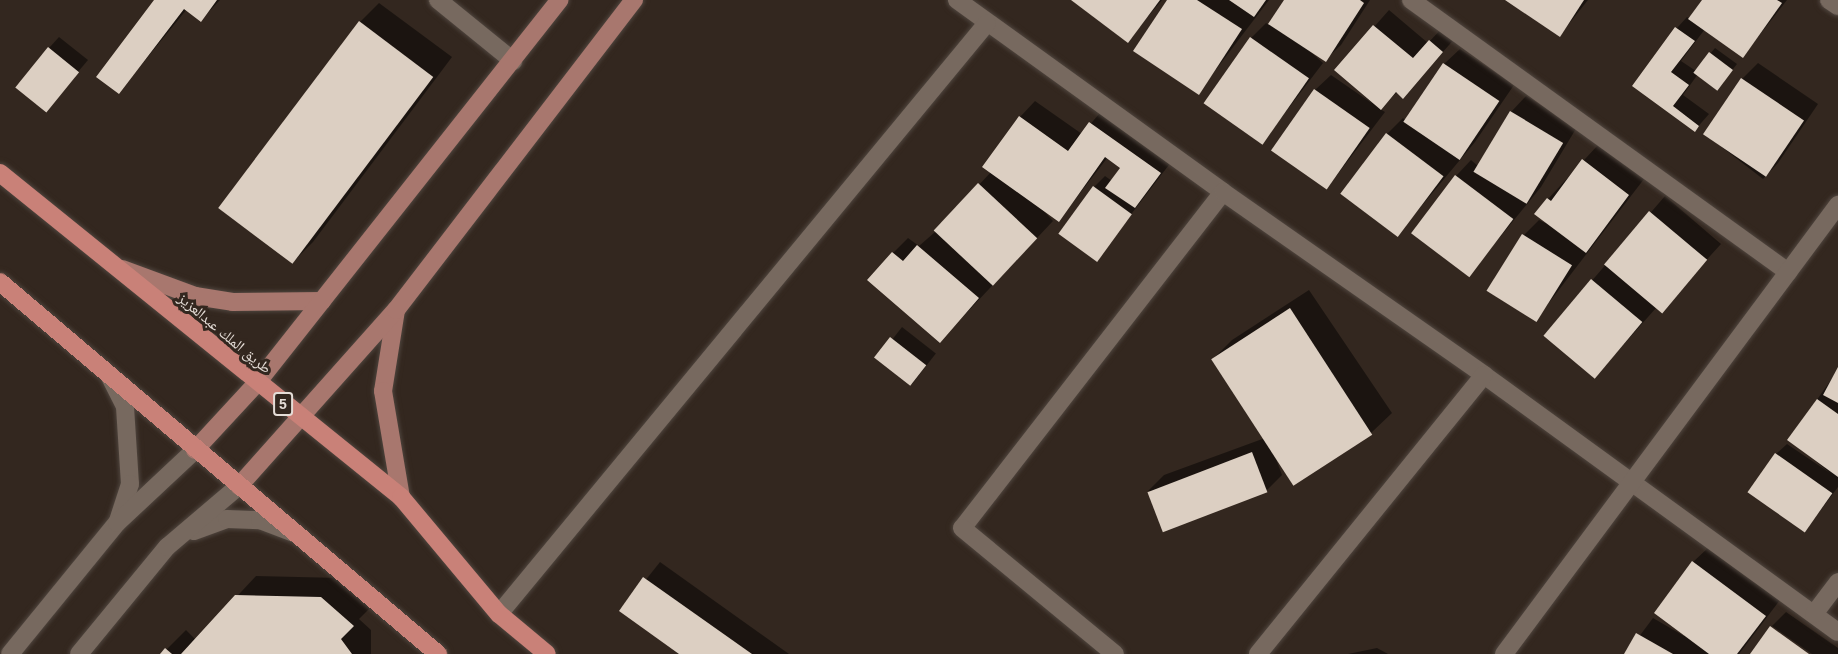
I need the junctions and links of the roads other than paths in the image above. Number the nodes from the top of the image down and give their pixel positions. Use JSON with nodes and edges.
{"nodes":[{"id":1,"x":438,"y":0,"type":"edge"},
{"id":2,"x":559,"y":0,"type":"edge"},
{"id":3,"x":634,"y":0,"type":"edge"},
{"id":4,"x":957,"y":0,"type":"edge"},
{"id":5,"x":1411,"y":0,"type":"edge"},
{"id":6,"x":1829,"y":0,"type":"edge"},
{"id":7,"x":1838,"y":6,"type":"edge"},
{"id":8,"x":987,"y":23,"type":"junction"},
{"id":9,"x":513,"y":61,"type":"junction"},
{"id":10,"x":0,"y":173,"type":"edge"},
{"id":11,"x":1223,"y":192,"type":"junction"},
{"id":12,"x":1838,"y":205,"type":"edge"},
{"id":13,"x":120,"y":269,"type":"junction"},
{"id":14,"x":1788,"y":272,"type":"junction"},
{"id":15,"x":0,"y":282,"type":"edge"},
{"id":16,"x":322,"y":301,"type":"junction"},
{"id":17,"x":396,"y":310,"type":"junction"},
{"id":18,"x":109,"y":375,"type":"junction"},
{"id":19,"x":1484,"y":375,"type":"junction"},
{"id":20,"x":257,"y":383,"type":"junction"},
{"id":21,"x":300,"y":419,"type":"junction"},
{"id":22,"x":195,"y":450,"type":"junction"},
{"id":23,"x":1631,"y":483,"type":"junction"},
{"id":24,"x":238,"y":486,"type":"junction"},
{"id":25,"x":401,"y":497,"type":"junction"},
{"id":26,"x":117,"y":523,"type":"junction"},
{"id":27,"x":295,"y":533,"type":"junction"},
{"id":28,"x":167,"y":547,"type":"junction"},
{"id":29,"x":1838,"y":582,"type":"edge"},
{"id":30,"x":499,"y":614,"type":"junction"},
{"id":31,"x":1814,"y":614,"type":"junction"},
{"id":32,"x":1838,"y":632,"type":"edge"},
{"id":33,"x":10,"y":654,"type":"edge"},
{"id":34,"x":80,"y":654,"type":"edge"},
{"id":35,"x":438,"y":654,"type":"edge"},
{"id":36,"x":547,"y":654,"type":"edge"},
{"id":37,"x":1115,"y":654,"type":"edge"},
{"id":38,"x":1258,"y":654,"type":"edge"},
{"id":39,"x":1504,"y":654,"type":"edge"}],
"edges":[{"from":1,"to":9,"type":"street"},
{"from":2,"to":9,"type":"main road"},
{"from":3,"to":17,"type":"main road"},
{"from":4,"to":8,"type":"street"},
{"from":5,"to":14,"type":"street"},
{"from":6,"to":7,"type":"street"},
{"from":8,"to":11,"type":"street"},
{"from":8,"to":30,"type":"street"},
{"from":9,"to":16,"type":"main road"},
{"from":10,"to":13,"type":"highway","name":"طريق الملك عبدالعزيز","number":"5"},
{"from":11,"to":19,"type":"street"},
{"from":11,"to":37,"type":"street"},
{"from":12,"to":14,"type":"street"},
{"from":13,"to":16,"type":"main road"},
{"from":13,"to":20,"type":"highway","name":"طريق الملك عبدالعزيز","number":"5"},
{"from":14,"to":23,"type":"street"},
{"from":15,"to":18,"type":"highway"},
{"from":16,"to":20,"type":"main road"},
{"from":17,"to":21,"type":"main road"},
{"from":17,"to":25,"type":"main road"},
{"from":18,"to":22,"type":"highway"},
{"from":18,"to":26,"type":"street"},
{"from":19,"to":23,"type":"street"},
{"from":19,"to":38,"type":"street"},
{"from":20,"to":21,"type":"highway","name":"طريق الملك عبدالعزيز","number":"5"},
{"from":20,"to":22,"type":"main road"},
{"from":21,"to":24,"type":"main road"},
{"from":21,"to":25,"type":"highway","name":"طريق الملك عبدالعزيز","number":"5"},
{"from":22,"to":24,"type":"highway"},
{"from":22,"to":26,"type":"street"},
{"from":23,"to":31,"type":"street"},
{"from":23,"to":39,"type":"street"},
{"from":24,"to":27,"type":"highway"},
{"from":24,"to":28,"type":"street"},
{"from":25,"to":30,"type":"highway","name":"طريق الملك عبدالعزيز","number":"5"},
{"from":26,"to":33,"type":"street"},
{"from":27,"to":28,"type":"street"},
{"from":27,"to":35,"type":"highway"},
{"from":28,"to":34,"type":"street"},
{"from":29,"to":31,"type":"street"},
{"from":30,"to":36,"type":"highway","name":"طريق الملك عبدالعزيز","number":"5"},
{"from":31,"to":32,"type":"street"}]}
